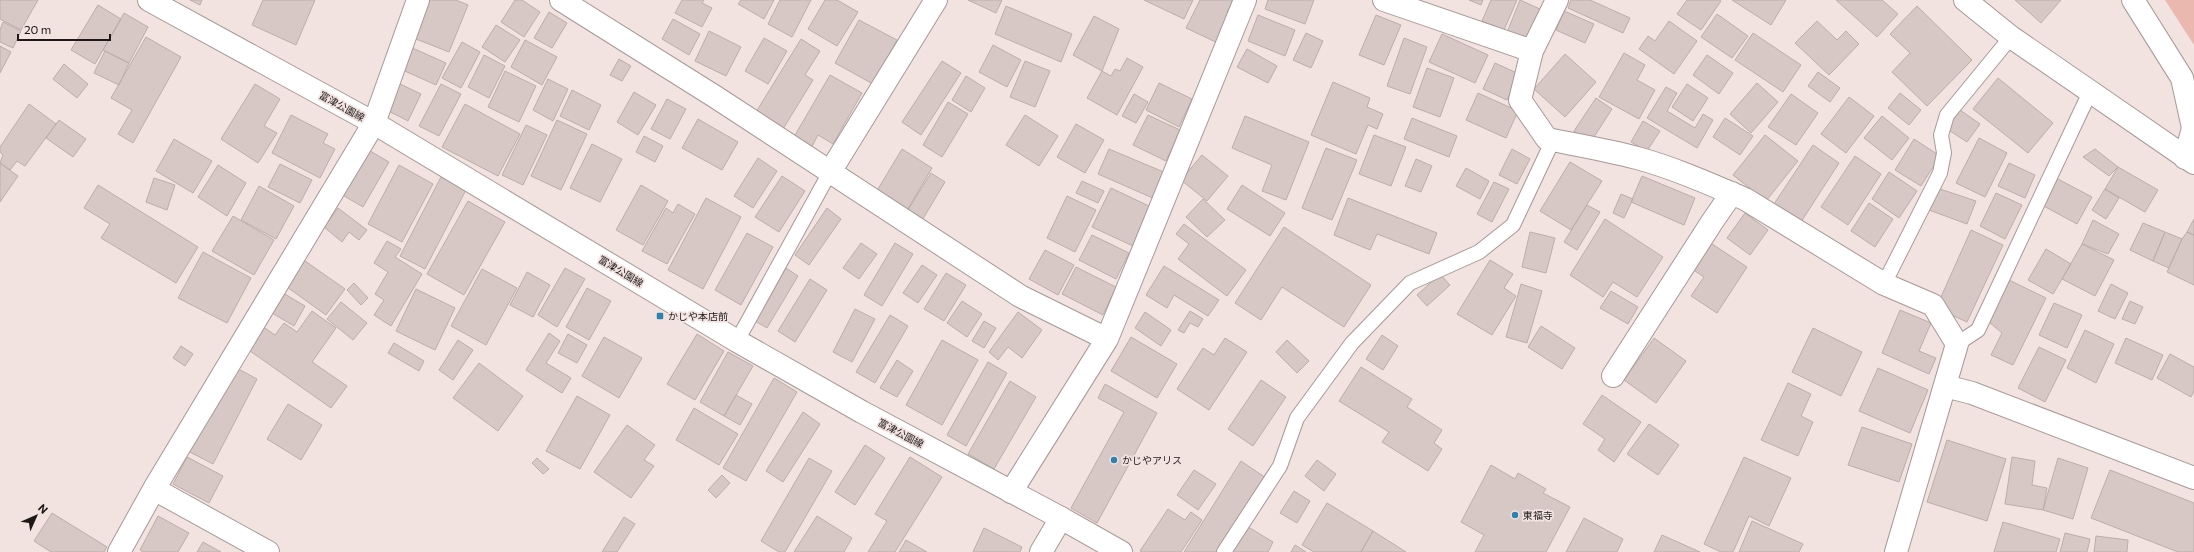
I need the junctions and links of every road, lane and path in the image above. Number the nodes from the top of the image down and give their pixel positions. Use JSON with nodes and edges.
{"nodes":[{"id":1,"x":149,"y":0,"type":"edge"},
{"id":2,"x":418,"y":0,"type":"edge"},
{"id":3,"x":561,"y":0,"type":"edge"},
{"id":4,"x":936,"y":0,"type":"edge"},
{"id":5,"x":1245,"y":0,"type":"edge"},
{"id":6,"x":1384,"y":0,"type":"edge"},
{"id":7,"x":1557,"y":0,"type":"edge"},
{"id":8,"x":1965,"y":0,"type":"edge"},
{"id":9,"x":2133,"y":0,"type":"edge"},
{"id":10,"x":2011,"y":37,"type":"junction"},
{"id":11,"x":1532,"y":51,"type":"junction"},
{"id":12,"x":2090,"y":92,"type":"junction"},
{"id":13,"x":374,"y":123,"type":"junction"},
{"id":14,"x":1553,"y":140,"type":"junction"},
{"id":15,"x":2189,"y":160,"type":"edge"},
{"id":16,"x":830,"y":172,"type":"junction"},
{"id":17,"x":1732,"y":193,"type":"junction"},
{"id":18,"x":1884,"y":284,"type":"junction"},
{"id":19,"x":1107,"y":339,"type":"junction"},
{"id":20,"x":737,"y":341,"type":"junction"},
{"id":21,"x":1957,"y":344,"type":"junction"},
{"id":22,"x":1613,"y":376,"type":"dead end"},
{"id":23,"x":1945,"y":386,"type":"junction"},
{"id":24,"x":2194,"y":478,"type":"edge"},
{"id":25,"x":154,"y":489,"type":"junction"},
{"id":26,"x":1011,"y":492,"type":"junction"},
{"id":27,"x":1061,"y":518,"type":"junction"},
{"id":28,"x":119,"y":552,"type":"edge"},
{"id":29,"x":268,"y":552,"type":"edge"},
{"id":30,"x":1041,"y":552,"type":"edge"},
{"id":31,"x":1120,"y":552,"type":"edge"},
{"id":32,"x":1224,"y":552,"type":"edge"},
{"id":33,"x":1896,"y":552,"type":"edge"}],
"edges":[{"from":1,"to":13,"type":"main road","name":"富津公園線"},
{"from":2,"to":13,"type":"main road"},
{"from":3,"to":16,"type":"main road"},
{"from":4,"to":16,"type":"main road"},
{"from":5,"to":19,"type":"main road"},
{"from":6,"to":11,"type":"main road"},
{"from":7,"to":11,"type":"main road"},
{"from":8,"to":10,"type":"main road"},
{"from":9,"to":15,"type":"main road"},
{"from":10,"to":12,"type":"main road"},
{"from":10,"to":18,"type":"lane"},
{"from":11,"to":14,"type":"main road"},
{"from":12,"to":15,"type":"main road"},
{"from":12,"to":21,"type":"lane"},
{"from":13,"to":20,"type":"main road","name":"富津公園線"},
{"from":13,"to":25,"type":"main road"},
{"from":14,"to":17,"type":"main road"},
{"from":14,"to":32,"type":"lane"},
{"from":16,"to":19,"type":"main road"},
{"from":16,"to":20,"type":"lane"},
{"from":17,"to":18,"type":"main road"},
{"from":17,"to":22,"type":"main road"},
{"from":18,"to":21,"type":"main road"},
{"from":19,"to":26,"type":"main road"},
{"from":20,"to":26,"type":"main road","name":"富津公園線"},
{"from":21,"to":23,"type":"main road"},
{"from":23,"to":24,"type":"main road"},
{"from":23,"to":33,"type":"main road"},
{"from":25,"to":28,"type":"main road"},
{"from":25,"to":29,"type":"main road"},
{"from":26,"to":27,"type":"main road","name":"富津公園線"},
{"from":27,"to":30,"type":"main road"},
{"from":27,"to":31,"type":"main road","name":"富津公園線"}]}
